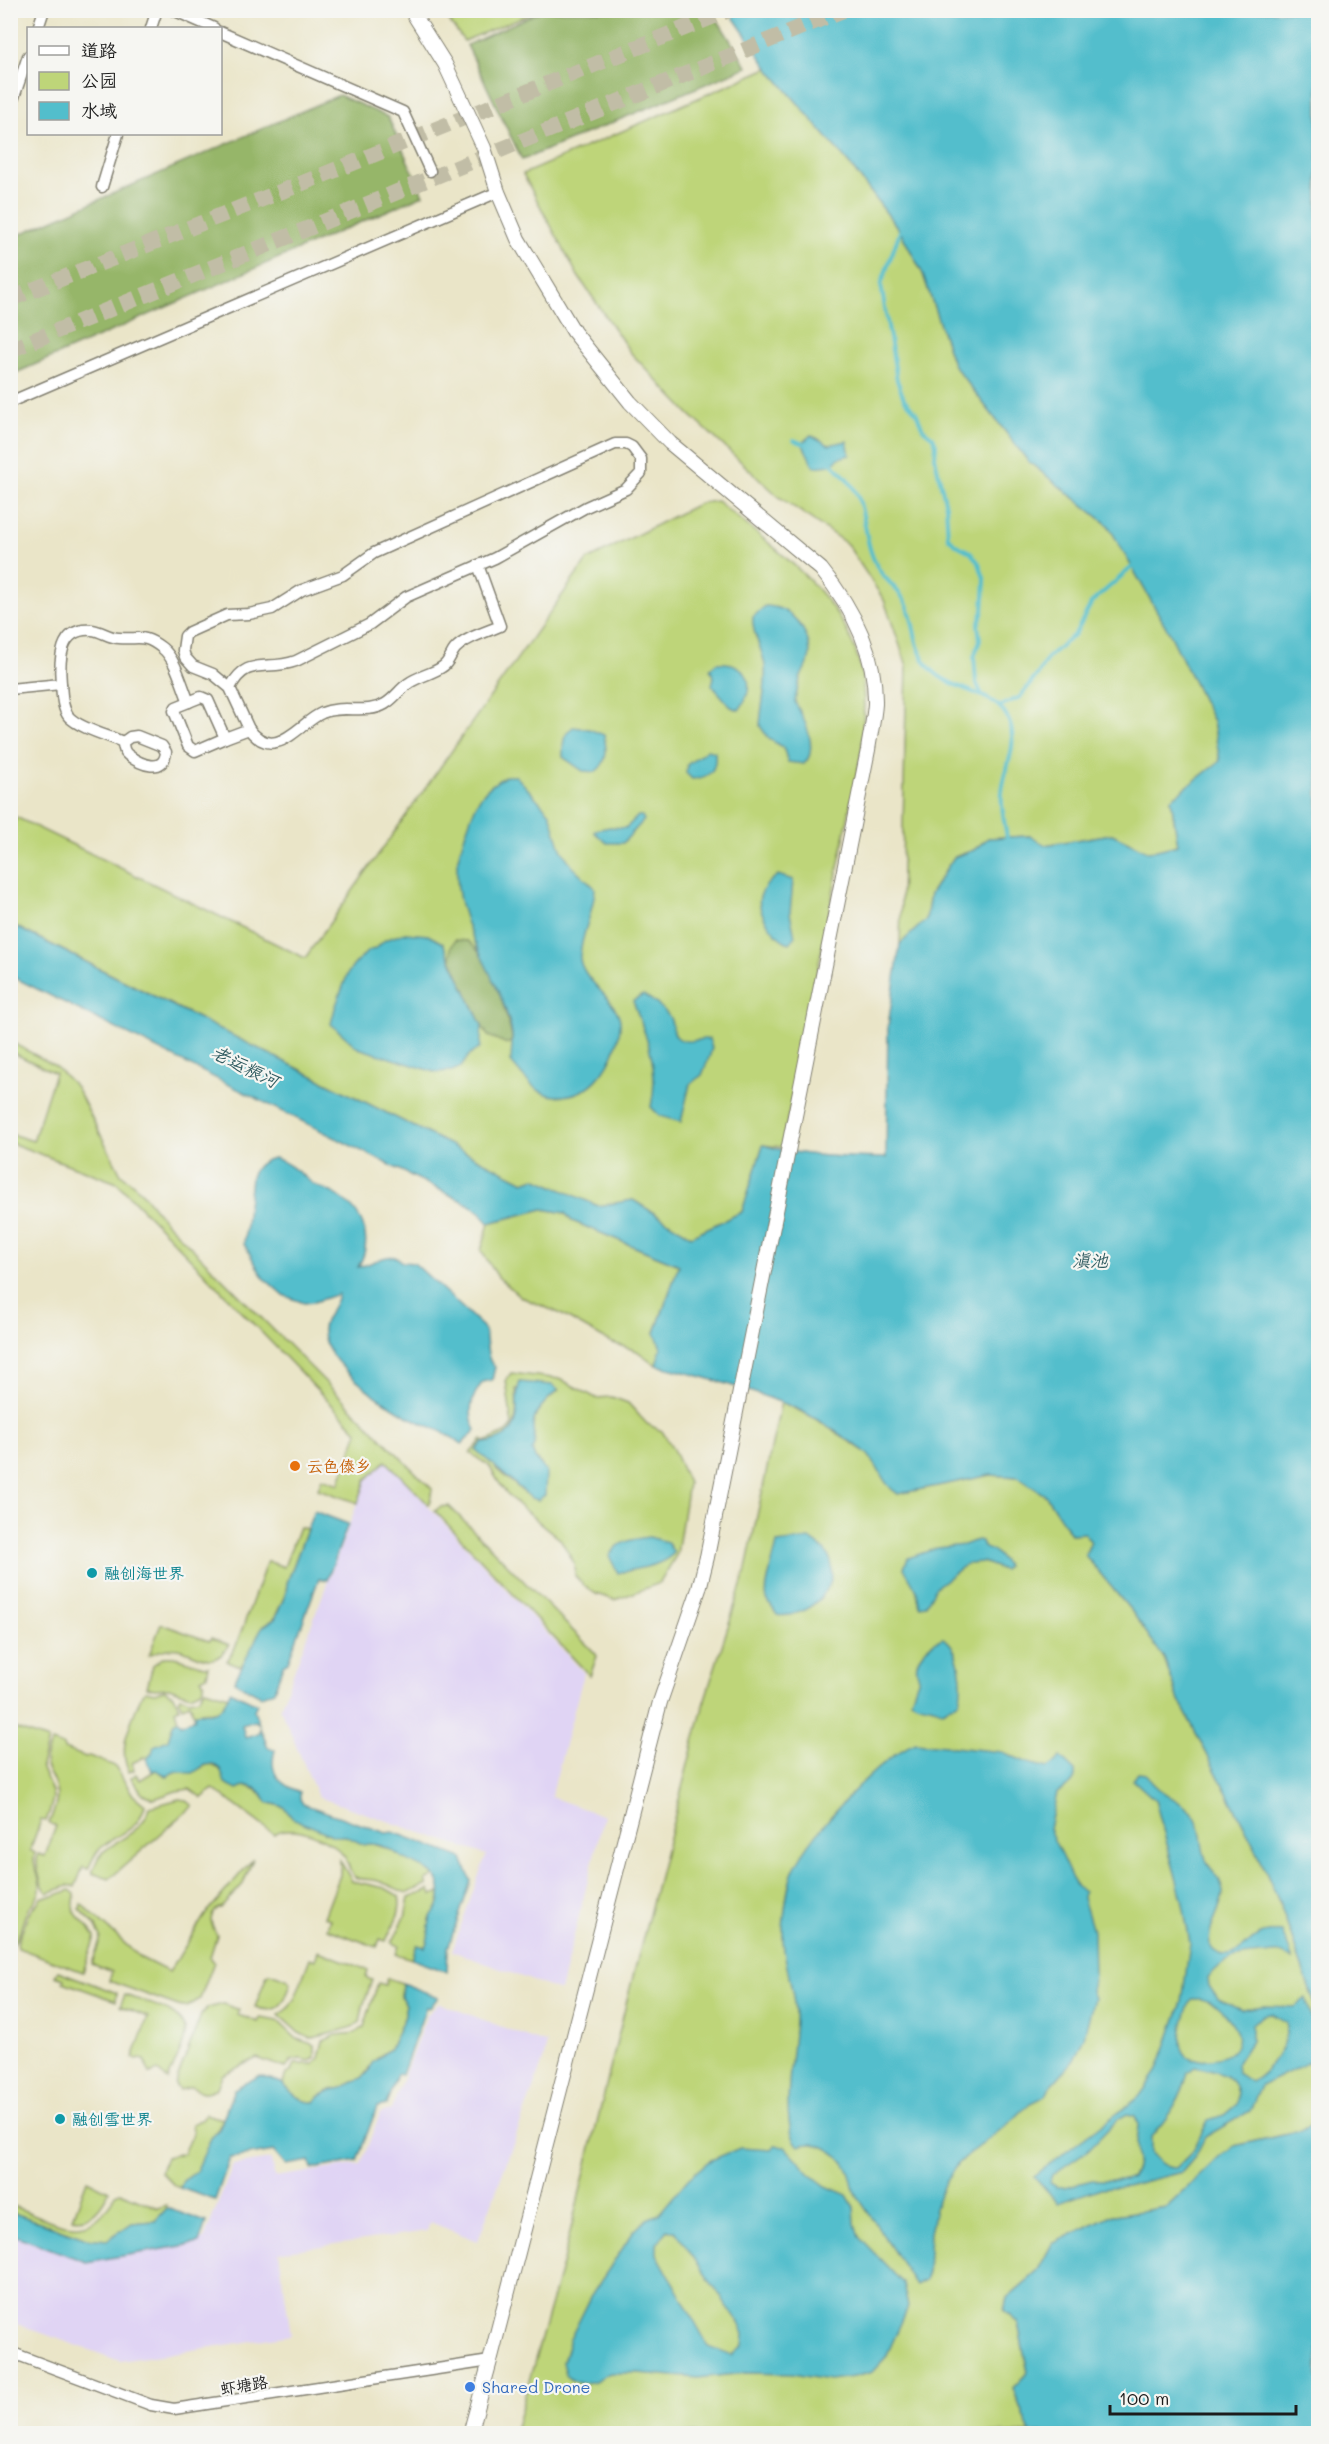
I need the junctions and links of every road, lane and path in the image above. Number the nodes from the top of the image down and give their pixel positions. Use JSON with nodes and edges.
{"nodes":[{"id":1,"x":44,"y":10,"type":"edge"},
{"id":2,"x":157,"y":10,"type":"edge"},
{"id":3,"x":173,"y":10,"type":"edge"},
{"id":4,"x":411,"y":10,"type":"edge"},
{"id":5,"x":38,"y":27,"type":"edge"},
{"id":6,"x":151,"y":27,"type":"edge"},
{"id":7,"x":212,"y":27,"type":"edge"},
{"id":8,"x":222,"y":33,"type":"edge"},
{"id":9,"x":27,"y":60,"type":"edge"},
{"id":10,"x":10,"y":109,"type":"edge"},
{"id":11,"x":118,"y":135,"type":"edge"},
{"id":12,"x":430,"y":171,"type":"dead end"},
{"id":13,"x":102,"y":187,"type":"dead end"},
{"id":14,"x":498,"y":192,"type":"junction"},
{"id":15,"x":10,"y":402,"type":"edge"},
{"id":16,"x":478,"y":565,"type":"junction"},
{"id":17,"x":61,"y":684,"type":"junction"},
{"id":18,"x":231,"y":688,"type":"junction"},
{"id":19,"x":10,"y":689,"type":"edge"},
{"id":20,"x":189,"y":702,"type":"junction"},
{"id":21,"x":249,"y":729,"type":"junction"},
{"id":22,"x":225,"y":738,"type":"junction"},
{"id":23,"x":123,"y":742,"type":"dead end"},
{"id":24,"x":10,"y":2352,"type":"edge"},
{"id":25,"x":490,"y":2361,"type":"junction"},
{"id":26,"x":471,"y":2431,"type":"edge"}],
"edges":[{"from":1,"to":5,"type":"street"},
{"from":2,"to":6,"type":"street"},
{"from":3,"to":7,"type":"street"},
{"from":4,"to":14,"type":"street"},
{"from":8,"to":12,"type":"street"},
{"from":9,"to":10,"type":"street"},
{"from":11,"to":13,"type":"street"},
{"from":14,"to":15,"type":"street"},
{"from":14,"to":25,"type":"street"},
{"from":16,"to":18,"type":"street"},
{"from":16,"to":18,"type":"street"},
{"from":16,"to":21,"type":"street"},
{"from":17,"to":19,"type":"street"},
{"from":17,"to":20,"type":"street"},
{"from":17,"to":23,"type":"street"},
{"from":18,"to":21,"type":"street"},
{"from":20,"to":22,"type":"street"},
{"from":20,"to":22,"type":"street"},
{"from":21,"to":22,"type":"street"},
{"from":24,"to":25,"type":"street","name":"虾塘路"},
{"from":25,"to":26,"type":"street"}]}
